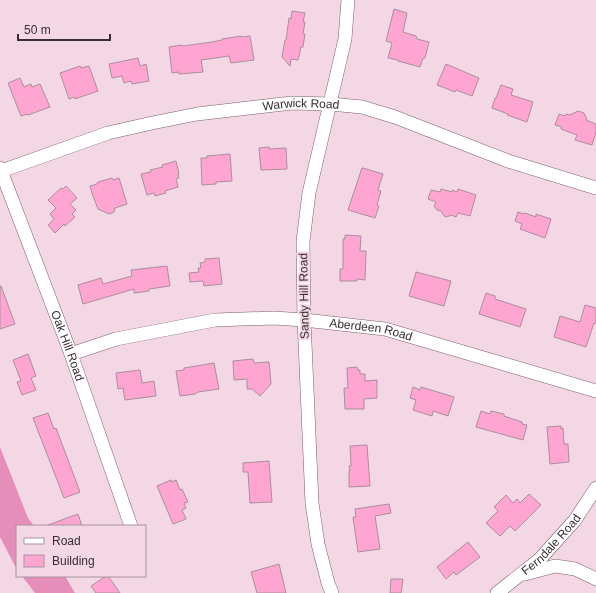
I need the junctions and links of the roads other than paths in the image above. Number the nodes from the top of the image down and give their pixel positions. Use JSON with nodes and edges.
{"nodes":[{"id":1,"x":348,"y":0,"type":"edge"},
{"id":2,"x":330,"y":104,"type":"junction"},
{"id":3,"x":1,"y":169,"type":"edge"},
{"id":4,"x":596,"y":188,"type":"edge"},
{"id":5,"x":304,"y":320,"type":"junction"},
{"id":6,"x":71,"y":354,"type":"junction"},
{"id":7,"x":596,"y":390,"type":"edge"},
{"id":8,"x":596,"y":488,"type":"edge"},
{"id":9,"x":131,"y":525,"type":"edge"},
{"id":10,"x":518,"y":576,"type":"junction"},
{"id":11,"x":596,"y":578,"type":"edge"},
{"id":12,"x":332,"y":593,"type":"edge"},
{"id":13,"x":497,"y":593,"type":"edge"}],
"edges":[{"from":1,"to":2,"type":"street","name":"Sandy Hill Road"},
{"from":2,"to":3,"type":"street","name":"Warwick Road"},
{"from":2,"to":4,"type":"street","name":"Warwick Road"},
{"from":2,"to":5,"type":"street","name":"Sandy Hill Road"},
{"from":3,"to":6,"type":"street","name":"Oak Hill Road"},
{"from":5,"to":6,"type":"street","name":"Aberdeen Road"},
{"from":5,"to":7,"type":"street","name":"Aberdeen Road"},
{"from":5,"to":12,"type":"street","name":"Sandy Hill Road"},
{"from":6,"to":9,"type":"street","name":"Oak Hill Road"},
{"from":8,"to":10,"type":"street","name":"Ferndale Road"},
{"from":10,"to":11,"type":"street"},
{"from":10,"to":13,"type":"street","name":"Ferndale Road"}]}
